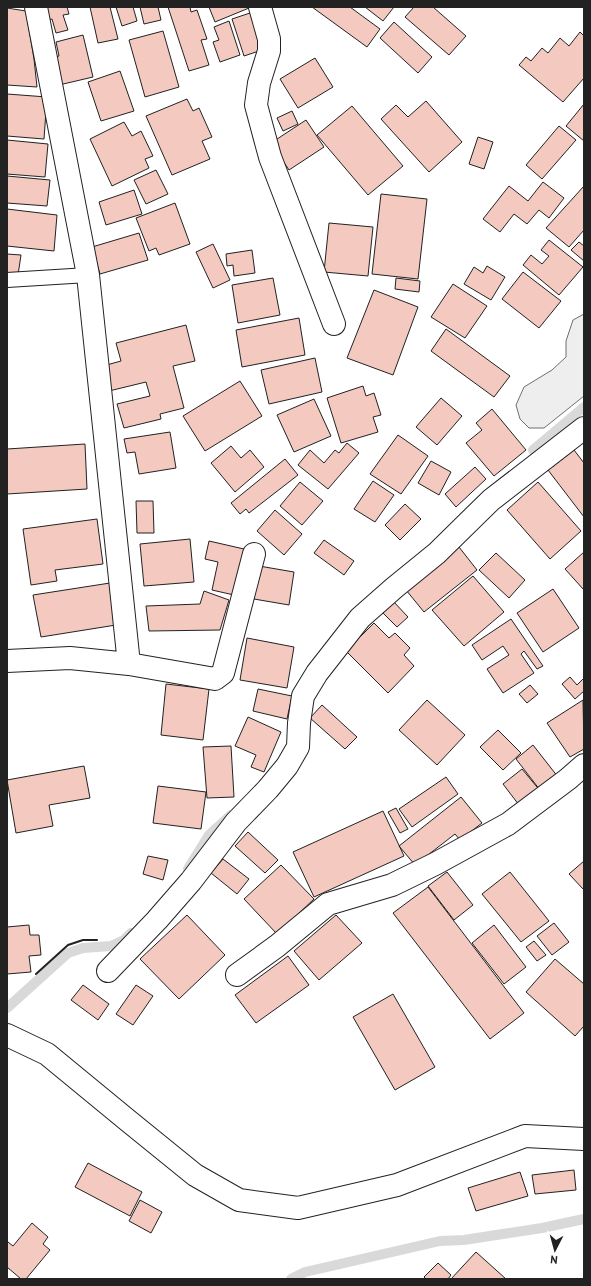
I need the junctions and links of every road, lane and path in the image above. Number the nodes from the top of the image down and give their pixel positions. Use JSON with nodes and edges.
{"nodes":[{"id":1,"x":36,"y":7,"type":"edge"},
{"id":2,"x":260,"y":7,"type":"edge"},
{"id":3,"x":88,"y":275,"type":"junction"},
{"id":4,"x":7,"y":280,"type":"edge"},
{"id":5,"x":334,"y":324,"type":"dead end"},
{"id":6,"x":584,"y":428,"type":"edge"},
{"id":7,"x":254,"y":554,"type":"dead end"},
{"id":8,"x":7,"y":661,"type":"edge"},
{"id":9,"x":129,"y":664,"type":"junction"},
{"id":10,"x":584,"y":765,"type":"edge"},
{"id":11,"x":108,"y":971,"type":"dead end"},
{"id":12,"x":237,"y":975,"type":"dead end"},
{"id":13,"x":7,"y":1035,"type":"edge"},
{"id":14,"x":584,"y":1139,"type":"edge"}],
"edges":[{"from":1,"to":3,"type":"street"},
{"from":2,"to":5,"type":"street"},
{"from":3,"to":4,"type":"lane"},
{"from":3,"to":9,"type":"street"},
{"from":6,"to":11,"type":"street"},
{"from":7,"to":9,"type":"street"},
{"from":8,"to":9,"type":"street"},
{"from":10,"to":12,"type":"street"},
{"from":13,"to":14,"type":"street"}]}
